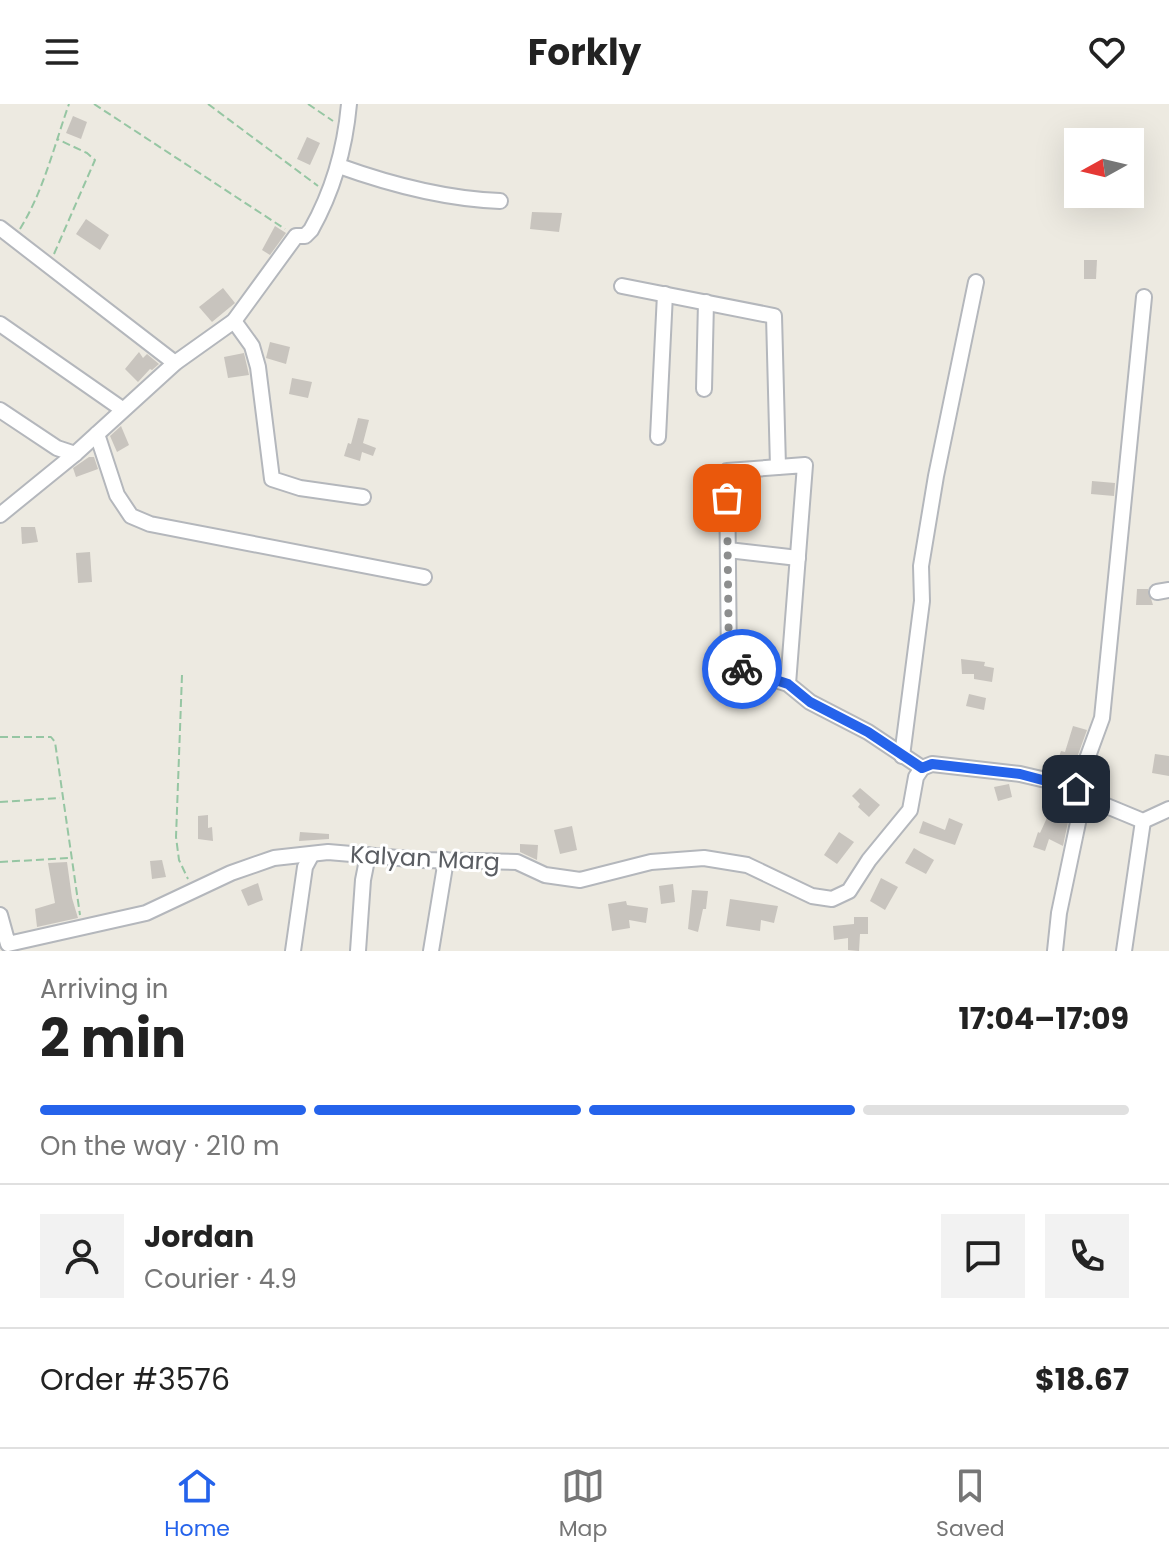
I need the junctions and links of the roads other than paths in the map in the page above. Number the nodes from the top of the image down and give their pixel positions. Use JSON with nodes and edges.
{"nodes":[{"id":1,"x":349,"y":104,"type":"edge"},
{"id":2,"x":339,"y":166,"type":"junction"},
{"id":3,"x":500,"y":201,"type":"dead end"},
{"id":4,"x":0,"y":228,"type":"edge"},
{"id":5,"x":976,"y":282,"type":"dead end"},
{"id":6,"x":622,"y":286,"type":"dead end"},
{"id":7,"x":665,"y":294,"type":"junction"},
{"id":8,"x":1144,"y":297,"type":"dead end"},
{"id":9,"x":706,"y":302,"type":"junction"},
{"id":10,"x":234,"y":321,"type":"junction"},
{"id":11,"x":0,"y":324,"type":"edge"},
{"id":12,"x":175,"y":363,"type":"junction"},
{"id":13,"x":704,"y":389,"type":"dead end"},
{"id":14,"x":122,"y":409,"type":"junction"},
{"id":15,"x":0,"y":410,"type":"edge"},
{"id":16,"x":97,"y":434,"type":"junction"},
{"id":17,"x":658,"y":437,"type":"dead end"},
{"id":18,"x":75,"y":454,"type":"junction"},
{"id":19,"x":778,"y":467,"type":"junction"},
{"id":20,"x":363,"y":497,"type":"dead end"},
{"id":21,"x":0,"y":515,"type":"edge"},
{"id":22,"x":728,"y":550,"type":"junction"},
{"id":23,"x":798,"y":558,"type":"junction"},
{"id":24,"x":424,"y":577,"type":"dead end"},
{"id":25,"x":788,"y":684,"type":"junction"},
{"id":26,"x":902,"y":756,"type":"junction"},
{"id":27,"x":922,"y":768,"type":"junction"},
{"id":28,"x":1076,"y":789,"type":"junction"},
{"id":29,"x":1169,"y":809,"type":"edge"},
{"id":30,"x":1143,"y":821,"type":"junction"},
{"id":31,"x":312,"y":854,"type":"junction"},
{"id":32,"x":368,"y":855,"type":"junction"},
{"id":33,"x":446,"y":860,"type":"junction"},
{"id":34,"x":0,"y":915,"type":"edge"},
{"id":35,"x":8,"y":948,"type":"edge"},
{"id":36,"x":1126,"y":948,"type":"edge"},
{"id":37,"x":293,"y":951,"type":"edge"},
{"id":38,"x":358,"y":951,"type":"edge"},
{"id":39,"x":431,"y":951,"type":"edge"},
{"id":40,"x":1055,"y":951,"type":"edge"}],
"edges":[{"from":1,"to":2,"type":"street"},
{"from":2,"to":3,"type":"street"},
{"from":2,"to":10,"type":"street"},
{"from":4,"to":12,"type":"street"},
{"from":5,"to":26,"type":"street"},
{"from":6,"to":7,"type":"street"},
{"from":7,"to":9,"type":"street"},
{"from":7,"to":17,"type":"street"},
{"from":8,"to":28,"type":"street"},
{"from":9,"to":13,"type":"street"},
{"from":9,"to":19,"type":"street"},
{"from":10,"to":12,"type":"street"},
{"from":10,"to":20,"type":"street"},
{"from":11,"to":14,"type":"street"},
{"from":12,"to":14,"type":"street"},
{"from":14,"to":16,"type":"street"},
{"from":15,"to":18,"type":"street"},
{"from":16,"to":18,"type":"street"},
{"from":16,"to":24,"type":"street"},
{"from":18,"to":21,"type":"street"},
{"from":19,"to":22,"type":"street"},
{"from":19,"to":23,"type":"street"},
{"from":22,"to":23,"type":"street"},
{"from":22,"to":25,"type":"street"},
{"from":23,"to":25,"type":"street"},
{"from":25,"to":26,"type":"street"},
{"from":26,"to":27,"type":"street"},
{"from":27,"to":28,"type":"street"},
{"from":27,"to":33,"type":"street","name":"Kalyan Marg"},
{"from":28,"to":30,"type":"street"},
{"from":28,"to":40,"type":"street"},
{"from":29,"to":30,"type":"street"},
{"from":30,"to":36,"type":"street"},
{"from":31,"to":32,"type":"street","name":"Kalyan Marg"},
{"from":31,"to":35,"type":"street","name":"Kalyan Marg"},
{"from":31,"to":37,"type":"street"},
{"from":32,"to":33,"type":"street","name":"Kalyan Marg"},
{"from":32,"to":38,"type":"street"},
{"from":33,"to":39,"type":"street"},
{"from":34,"to":35,"type":"street","name":"Kalyan Marg"}]}
